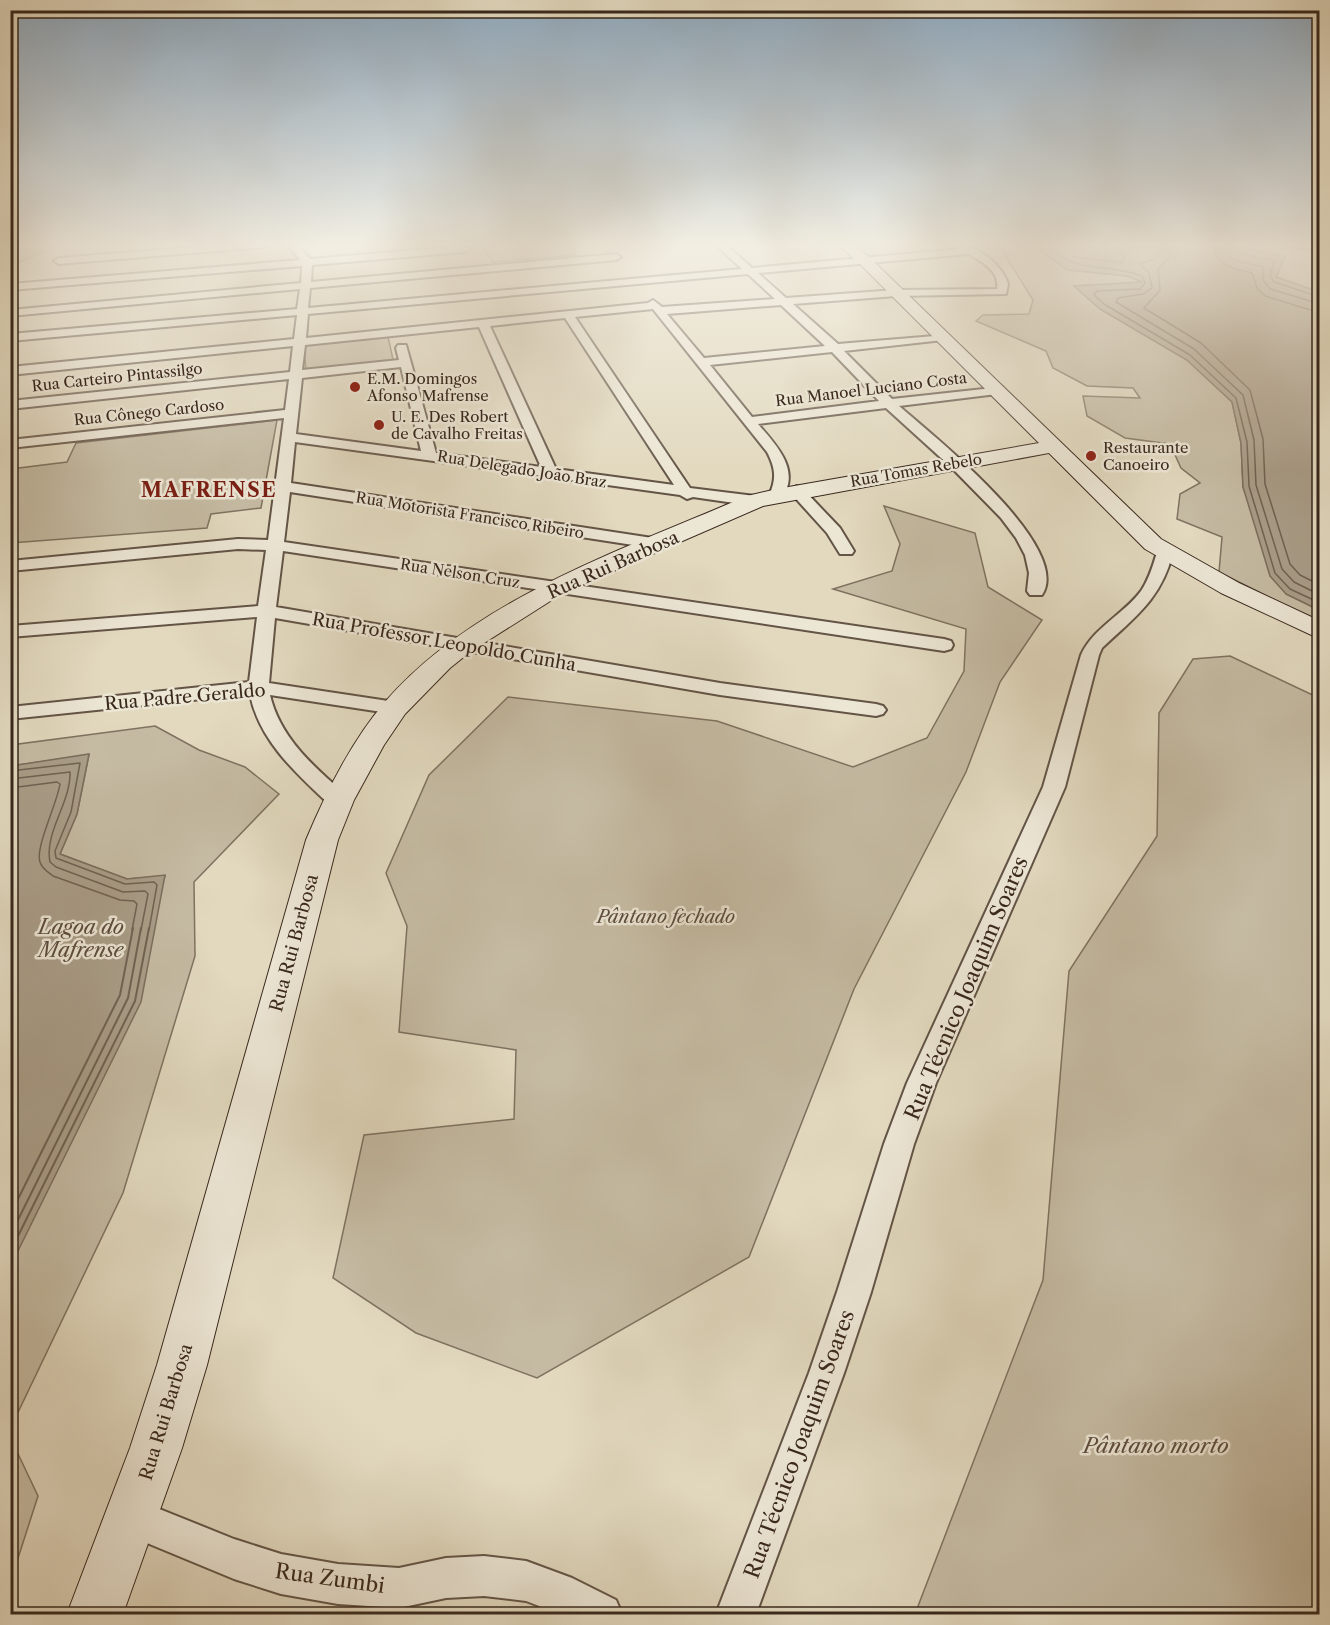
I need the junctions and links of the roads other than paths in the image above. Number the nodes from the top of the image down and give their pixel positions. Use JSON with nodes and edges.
{"nodes":[{"id":1,"x":214,"y":320,"type":"edge"},
{"id":2,"x":301,"y":320,"type":"edge"},
{"id":3,"x":517,"y":320,"type":"edge"},
{"id":4,"x":571,"y":320,"type":"edge"},
{"id":5,"x":667,"y":320,"type":"edge"},
{"id":6,"x":805,"y":320,"type":"edge"},
{"id":7,"x":925,"y":320,"type":"edge"},
{"id":8,"x":483,"y":323,"type":"junction"},
{"id":9,"x":399,"y":332,"type":"junction"},
{"id":10,"x":943,"y":337,"type":"junction"},
{"id":11,"x":10,"y":338,"type":"edge"},
{"id":12,"x":300,"y":342,"type":"junction"},
{"id":13,"x":835,"y":348,"type":"junction"},
{"id":14,"x":701,"y":362,"type":"junction"},
{"id":15,"x":405,"y":363,"type":"junction"},
{"id":16,"x":10,"y":371,"type":"edge"},
{"id":17,"x":294,"y":375,"type":"junction"},
{"id":18,"x":997,"y":390,"type":"junction"},
{"id":19,"x":889,"y":404,"type":"junction"},
{"id":20,"x":10,"y":405,"type":"edge"},
{"id":21,"x":291,"y":413,"type":"junction"},
{"id":22,"x":750,"y":421,"type":"junction"},
{"id":23,"x":289,"y":437,"type":"junction"},
{"id":24,"x":10,"y":444,"type":"edge"},
{"id":25,"x":1055,"y":446,"type":"junction"},
{"id":26,"x":429,"y":455,"type":"junction"},
{"id":27,"x":956,"y":464,"type":"junction"},
{"id":28,"x":551,"y":474,"type":"junction"},
{"id":29,"x":282,"y":486,"type":"junction"},
{"id":30,"x":687,"y":494,"type":"junction"},
{"id":31,"x":776,"y":496,"type":"junction"},
{"id":32,"x":658,"y":544,"type":"junction"},
{"id":33,"x":273,"y":545,"type":"junction"},
{"id":34,"x":846,"y":551,"type":"dead end"},
{"id":35,"x":1165,"y":552,"type":"junction"},
{"id":36,"x":10,"y":566,"type":"edge"},
{"id":37,"x":554,"y":588,"type":"junction"},
{"id":38,"x":1036,"y":591,"type":"dead end"},
{"id":39,"x":266,"y":610,"type":"junction"},
{"id":40,"x":1320,"y":631,"type":"edge"},
{"id":41,"x":10,"y":632,"type":"edge"},
{"id":42,"x":944,"y":645,"type":"dead end"},
{"id":43,"x":461,"y":646,"type":"junction"},
{"id":44,"x":259,"y":687,"type":"junction"},
{"id":45,"x":394,"y":708,"type":"junction"},
{"id":46,"x":876,"y":711,"type":"dead end"},
{"id":47,"x":10,"y":713,"type":"edge"},
{"id":48,"x":338,"y":800,"type":"junction"},
{"id":49,"x":132,"y":1517,"type":"junction"},
{"id":50,"x":95,"y":1614,"type":"edge"},
{"id":51,"x":602,"y":1614,"type":"edge"},
{"id":52,"x":736,"y":1614,"type":"edge"}],
"edges":[{"from":1,"to":11,"type":"street"},
{"from":2,"to":12,"type":"street"},
{"from":3,"to":8,"type":"street"},
{"from":4,"to":30,"type":"street"},
{"from":5,"to":14,"type":"street"},
{"from":6,"to":13,"type":"street"},
{"from":7,"to":10,"type":"street"},
{"from":8,"to":9,"type":"street"},
{"from":8,"to":28,"type":"street"},
{"from":9,"to":12,"type":"street"},
{"from":9,"to":15,"type":"street"},
{"from":10,"to":13,"type":"street"},
{"from":10,"to":18,"type":"street"},
{"from":12,"to":16,"type":"street"},
{"from":12,"to":17,"type":"street"},
{"from":13,"to":14,"type":"street"},
{"from":13,"to":19,"type":"street"},
{"from":14,"to":22,"type":"street"},
{"from":15,"to":17,"type":"street","name":"Rua Carteiro Pintassilgo"},
{"from":15,"to":26,"type":"street"},
{"from":17,"to":20,"type":"street","name":"Rua Carteiro Pintassilgo"},
{"from":17,"to":21,"type":"street"},
{"from":18,"to":19,"type":"street","name":"Rua Manoel Luciano Costa"},
{"from":18,"to":25,"type":"street"},
{"from":19,"to":22,"type":"street","name":"Rua Manoel Luciano Costa"},
{"from":19,"to":27,"type":"street"},
{"from":21,"to":23,"type":"street"},
{"from":21,"to":24,"type":"street","name":"Rua Cônego Cardoso"},
{"from":22,"to":31,"type":"street"},
{"from":23,"to":26,"type":"street","name":"Rua Delegado João Braz"},
{"from":23,"to":29,"type":"street"},
{"from":25,"to":27,"type":"street","name":"Rua Tomas Rebelo"},
{"from":25,"to":35,"type":"street"},
{"from":26,"to":28,"type":"street","name":"Rua Delegado João Braz"},
{"from":27,"to":31,"type":"street","name":"Rua Tomas Rebelo"},
{"from":27,"to":38,"type":"street"},
{"from":28,"to":30,"type":"street","name":"Rua Delegado João Braz"},
{"from":29,"to":32,"type":"street","name":"Rua Motorista Francisco Ribeiro"},
{"from":29,"to":33,"type":"street"},
{"from":30,"to":31,"type":"street","name":"Rua Delegado João Braz"},
{"from":31,"to":32,"type":"street","name":"Rua Rui Barbosa"},
{"from":31,"to":34,"type":"street"},
{"from":32,"to":37,"type":"street","name":"Rua Rui Barbosa"},
{"from":33,"to":36,"type":"street","name":"Rua Nelson Cruz"},
{"from":33,"to":37,"type":"street","name":"Rua Nelson Cruz"},
{"from":33,"to":39,"type":"street"},
{"from":35,"to":40,"type":"street"},
{"from":35,"to":52,"type":"street","name":"Rua Técnico Joaquim Soares"},
{"from":37,"to":42,"type":"street","name":"Rua Nelson Cruz"},
{"from":37,"to":43,"type":"street","name":"Rua Rui Barbosa"},
{"from":39,"to":41,"type":"street","name":"Rua Professor Leopoldo Cunha"},
{"from":39,"to":43,"type":"street","name":"Rua Professor Leopoldo Cunha"},
{"from":39,"to":44,"type":"street"},
{"from":43,"to":45,"type":"street","name":"Rua Rui Barbosa"},
{"from":43,"to":46,"type":"street","name":"Rua Professor Leopoldo Cunha"},
{"from":44,"to":45,"type":"street","name":"Rua Padre Geraldo"},
{"from":44,"to":47,"type":"street","name":"Rua Padre Geraldo"},
{"from":44,"to":48,"type":"street"},
{"from":45,"to":48,"type":"street","name":"Rua Rui Barbosa"},
{"from":48,"to":49,"type":"street","name":"Rua Rui Barbosa"},
{"from":49,"to":50,"type":"street","name":"Rua Rui Barbosa"},
{"from":49,"to":51,"type":"street","name":"Rua Zumbi"}]}
